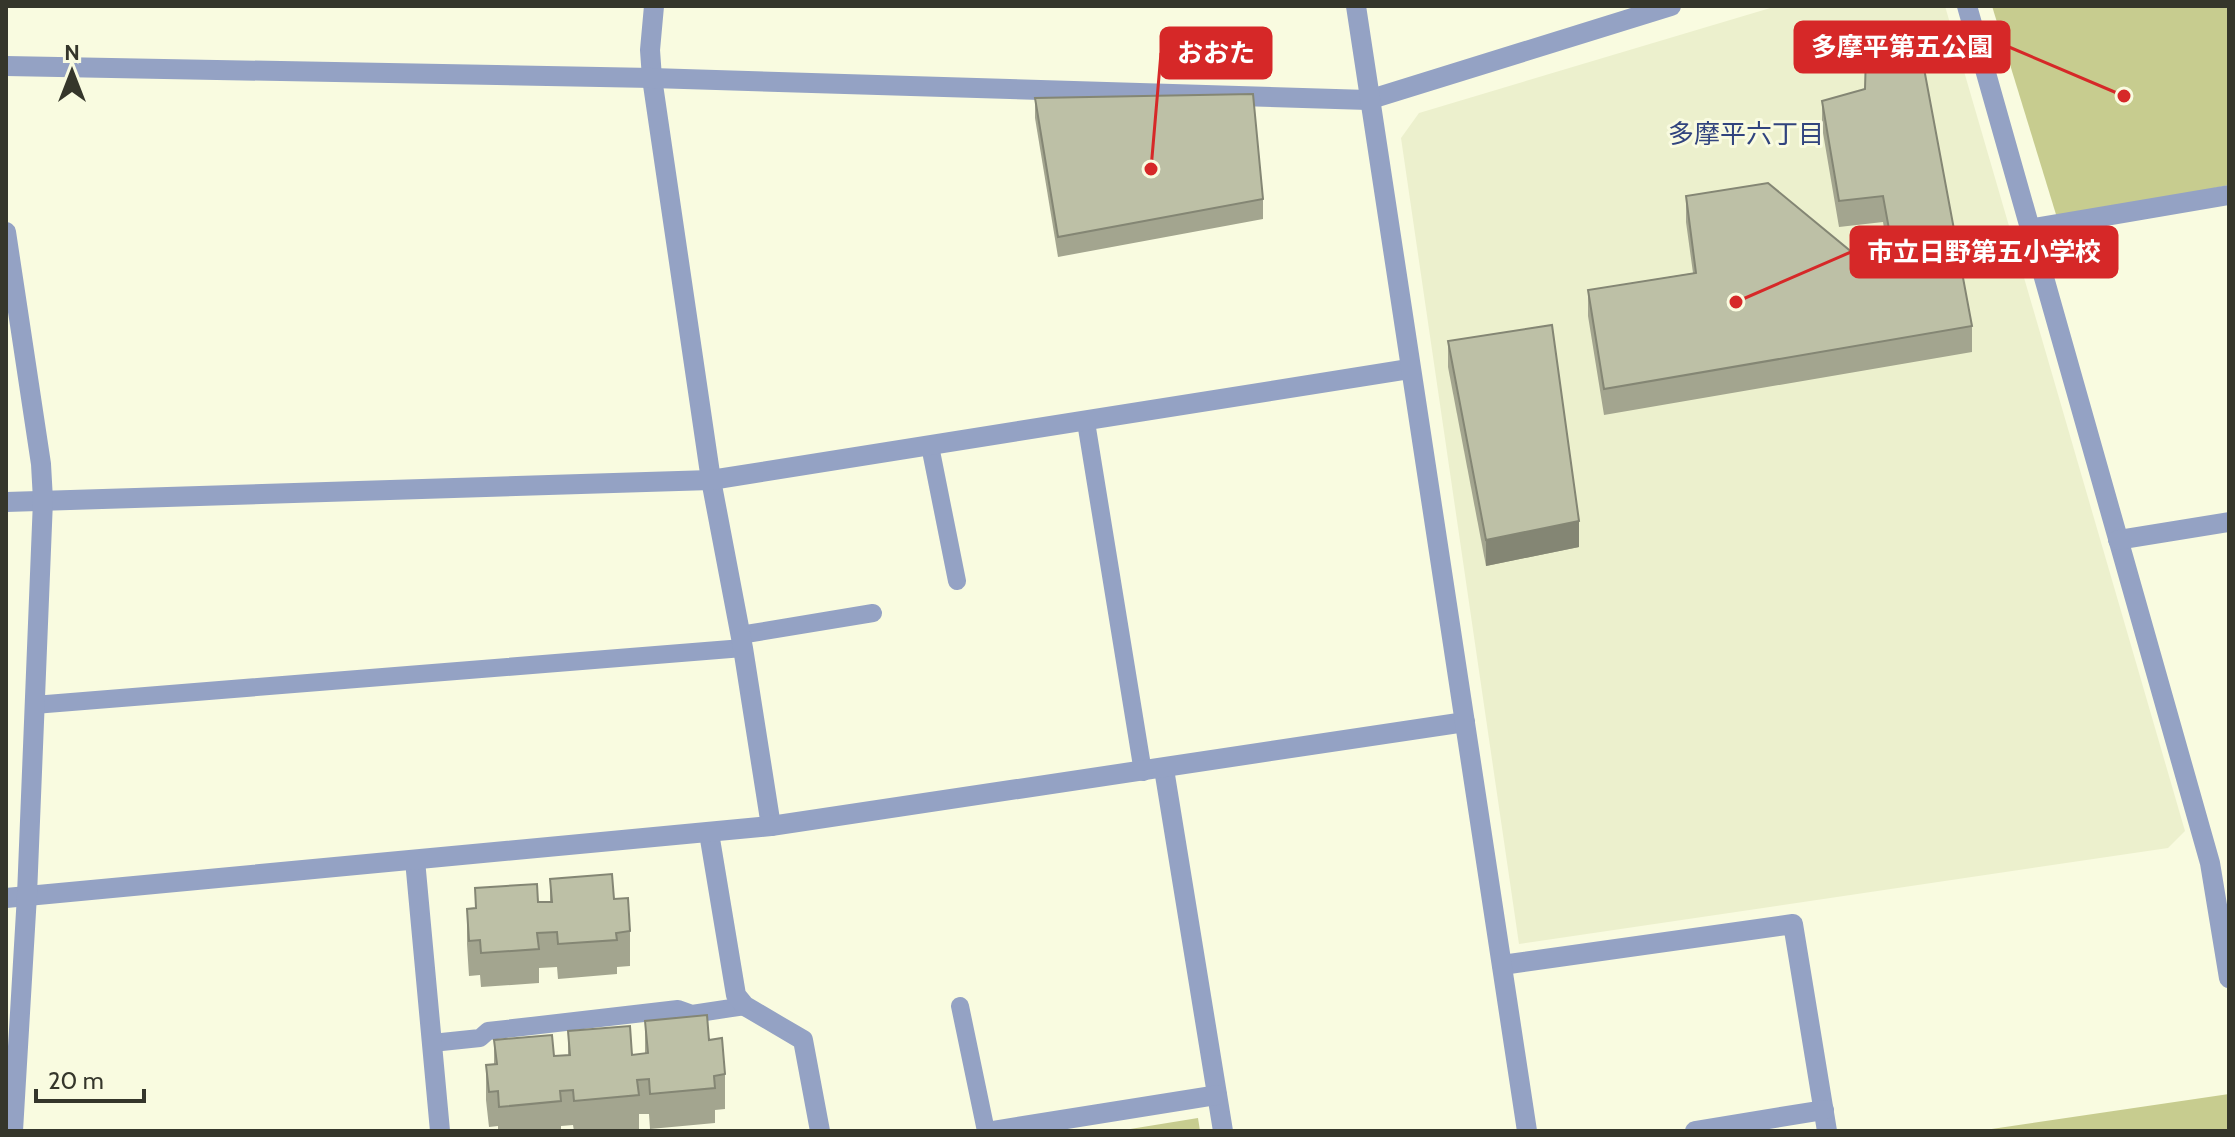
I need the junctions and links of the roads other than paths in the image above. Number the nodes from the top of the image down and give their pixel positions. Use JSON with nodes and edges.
{"nodes":[{"id":1,"x":654,"y":6,"type":"edge"},
{"id":2,"x":1356,"y":6,"type":"edge"},
{"id":3,"x":1671,"y":6,"type":"edge"},
{"id":4,"x":1967,"y":6,"type":"edge"},
{"id":5,"x":6,"y":66,"type":"edge"},
{"id":6,"x":652,"y":78,"type":"junction"},
{"id":7,"x":1368,"y":100,"type":"junction"},
{"id":8,"x":2229,"y":195,"type":"edge"},
{"id":9,"x":2029,"y":229,"type":"junction"},
{"id":10,"x":6,"y":232,"type":"edge"},
{"id":11,"x":1409,"y":369,"type":"junction"},
{"id":12,"x":1086,"y":422,"type":"junction"},
{"id":13,"x":930,"y":446,"type":"junction"},
{"id":14,"x":711,"y":480,"type":"junction"},
{"id":15,"x":43,"y":500,"type":"junction"},
{"id":16,"x":6,"y":502,"type":"edge"},
{"id":17,"x":2229,"y":522,"type":"edge"},
{"id":18,"x":2118,"y":540,"type":"junction"},
{"id":19,"x":957,"y":581,"type":"dead end"},
{"id":20,"x":873,"y":613,"type":"dead end"},
{"id":21,"x":741,"y":642,"type":"junction"},
{"id":22,"x":34,"y":705,"type":"junction"},
{"id":23,"x":1465,"y":722,"type":"junction"},
{"id":24,"x":1164,"y":769,"type":"junction"},
{"id":25,"x":1143,"y":772,"type":"junction"},
{"id":26,"x":771,"y":826,"type":"junction"},
{"id":27,"x":709,"y":833,"type":"junction"},
{"id":28,"x":415,"y":860,"type":"junction"},
{"id":29,"x":2219,"y":861,"type":"edge"},
{"id":30,"x":27,"y":895,"type":"junction"},
{"id":31,"x":6,"y":898,"type":"edge"},
{"id":32,"x":1502,"y":965,"type":"junction"},
{"id":33,"x":2229,"y":978,"type":"edge"},
{"id":34,"x":745,"y":1006,"type":"junction"},
{"id":35,"x":960,"y":1006,"type":"dead end"},
{"id":36,"x":432,"y":1043,"type":"junction"},
{"id":37,"x":1217,"y":1095,"type":"junction"},
{"id":38,"x":1824,"y":1110,"type":"junction"},
{"id":39,"x":13,"y":1131,"type":"edge"},
{"id":40,"x":440,"y":1131,"type":"edge"},
{"id":41,"x":820,"y":1131,"type":"edge"},
{"id":42,"x":986,"y":1131,"type":"edge"},
{"id":43,"x":992,"y":1131,"type":"edge"},
{"id":44,"x":1223,"y":1131,"type":"edge"},
{"id":45,"x":1527,"y":1131,"type":"edge"},
{"id":46,"x":1695,"y":1131,"type":"edge"},
{"id":47,"x":1827,"y":1131,"type":"edge"}],
"edges":[{"from":1,"to":6,"type":"street"},
{"from":2,"to":7,"type":"street"},
{"from":3,"to":7,"type":"street"},
{"from":4,"to":9,"type":"street"},
{"from":5,"to":6,"type":"street"},
{"from":6,"to":7,"type":"street"},
{"from":6,"to":14,"type":"street"},
{"from":7,"to":11,"type":"street"},
{"from":8,"to":9,"type":"street"},
{"from":9,"to":18,"type":"street"},
{"from":10,"to":15,"type":"street"},
{"from":11,"to":12,"type":"street"},
{"from":11,"to":23,"type":"street"},
{"from":12,"to":13,"type":"street"},
{"from":12,"to":25,"type":"lane"},
{"from":13,"to":14,"type":"street"},
{"from":13,"to":19,"type":"lane"},
{"from":14,"to":15,"type":"street"},
{"from":14,"to":21,"type":"street"},
{"from":15,"to":16,"type":"street"},
{"from":15,"to":22,"type":"street"},
{"from":17,"to":18,"type":"street"},
{"from":18,"to":29,"type":"street"},
{"from":20,"to":21,"type":"lane"},
{"from":21,"to":22,"type":"lane"},
{"from":21,"to":26,"type":"street"},
{"from":22,"to":30,"type":"street"},
{"from":23,"to":24,"type":"street"},
{"from":23,"to":32,"type":"street"},
{"from":24,"to":25,"type":"street"},
{"from":24,"to":37,"type":"street"},
{"from":25,"to":26,"type":"street"},
{"from":26,"to":27,"type":"street"},
{"from":27,"to":28,"type":"street"},
{"from":27,"to":34,"type":"street"},
{"from":28,"to":30,"type":"street"},
{"from":28,"to":36,"type":"street"},
{"from":29,"to":33,"type":"street"},
{"from":30,"to":31,"type":"street"},
{"from":30,"to":39,"type":"street"},
{"from":32,"to":38,"type":"street"},
{"from":32,"to":45,"type":"street"},
{"from":34,"to":36,"type":"lane"},
{"from":34,"to":41,"type":"street"},
{"from":35,"to":42,"type":"lane"},
{"from":36,"to":40,"type":"street"},
{"from":37,"to":43,"type":"street"},
{"from":37,"to":44,"type":"street"},
{"from":38,"to":46,"type":"street"},
{"from":38,"to":47,"type":"street"}]}
